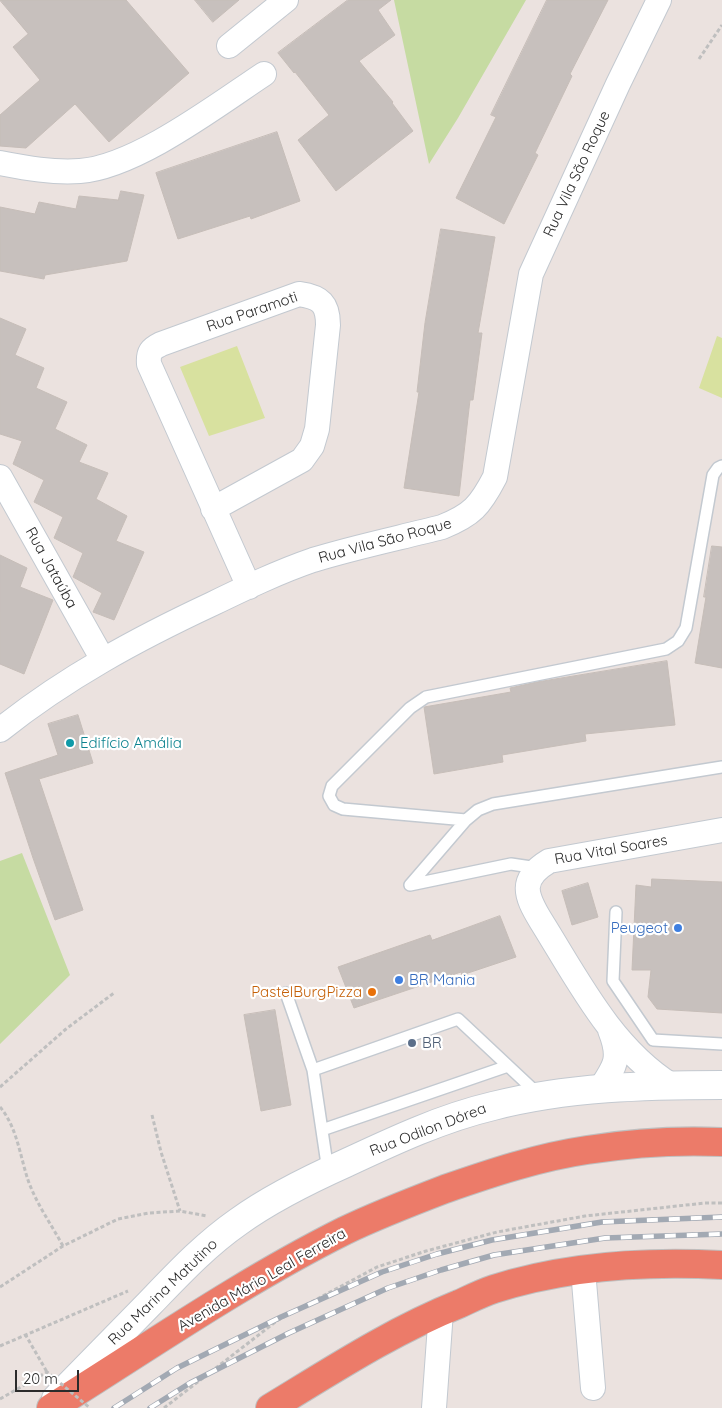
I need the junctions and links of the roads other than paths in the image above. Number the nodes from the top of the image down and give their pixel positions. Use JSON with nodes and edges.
{"nodes":[{"id":1,"x":286,"y":0,"type":"edge"},
{"id":2,"x":659,"y":0,"type":"edge"},
{"id":3,"x":229,"y":46,"type":"dead end"},
{"id":4,"x":264,"y":74,"type":"dead end"},
{"id":5,"x":0,"y":163,"type":"edge"},
{"id":6,"x":722,"y":466,"type":"edge"},
{"id":7,"x":0,"y":477,"type":"edge"},
{"id":8,"x":213,"y":510,"type":"junction"},
{"id":9,"x":248,"y":587,"type":"junction"},
{"id":10,"x":103,"y":660,"type":"junction"},
{"id":11,"x":0,"y":730,"type":"edge"},
{"id":12,"x":722,"y":767,"type":"edge"},
{"id":13,"x":466,"y":820,"type":"junction"},
{"id":14,"x":722,"y":830,"type":"edge"},
{"id":15,"x":538,"y":868,"type":"junction"},
{"id":16,"x":616,"y":912,"type":"dead end"},
{"id":17,"x":286,"y":993,"type":"dead end"},
{"id":18,"x":610,"y":1028,"type":"junction"},
{"id":19,"x":722,"y":1044,"type":"edge"},
{"id":20,"x":508,"y":1066,"type":"junction"},
{"id":21,"x":313,"y":1070,"type":"junction"},
{"id":22,"x":670,"y":1085,"type":"junction"},
{"id":23,"x":722,"y":1085,"type":"edge"},
{"id":24,"x":600,"y":1089,"type":"junction"},
{"id":25,"x":542,"y":1097,"type":"junction"},
{"id":26,"x":322,"y":1130,"type":"junction"},
{"id":27,"x":722,"y":1142,"type":"edge"},
{"id":28,"x":328,"y":1171,"type":"junction"},
{"id":29,"x":264,"y":1204,"type":"joint"},
{"id":30,"x":722,"y":1265,"type":"edge"},
{"id":31,"x":583,"y":1270,"type":"junction"},
{"id":32,"x":441,"y":1311,"type":"junction"},
{"id":33,"x":310,"y":1384,"type":"junction"},
{"id":34,"x":593,"y":1388,"type":"dead end"},
{"id":35,"x":49,"y":1408,"type":"edge"},
{"id":36,"x":270,"y":1408,"type":"edge"},
{"id":37,"x":289,"y":1408,"type":"edge"},
{"id":38,"x":434,"y":1408,"type":"edge"}],
"edges":[{"from":1,"to":3,"type":"street"},
{"from":2,"to":9,"type":"street","name":"Rua Vila São Roque"},
{"from":4,"to":5,"type":"street"},
{"from":6,"to":13,"type":"lane"},
{"from":7,"to":10,"type":"street","name":"Rua Jataúba"},
{"from":8,"to":8,"type":"street","name":"Rua Paramoti"},
{"from":8,"to":9,"type":"street","name":"Rua Paramoti"},
{"from":9,"to":10,"type":"street","name":"Rua Vila São Roque"},
{"from":10,"to":11,"type":"street","name":"Rua Vila São Roque"},
{"from":12,"to":13,"type":"lane"},
{"from":13,"to":15,"type":"lane"},
{"from":14,"to":15,"type":"street","name":"Rua Vital Soares"},
{"from":15,"to":18,"type":"street","name":"Rua Vital Soares"},
{"from":16,"to":19,"type":"lane"},
{"from":17,"to":21,"type":"lane"},
{"from":18,"to":22,"type":"street","name":"Rua Vital Soares"},
{"from":18,"to":24,"type":"street","name":"Rua Vital Soares"},
{"from":20,"to":21,"type":"lane"},
{"from":20,"to":25,"type":"lane"},
{"from":20,"to":26,"type":"lane"},
{"from":21,"to":26,"type":"lane"},
{"from":22,"to":23,"type":"street","name":"Rua Odilon Dórea"},
{"from":22,"to":24,"type":"street","name":"Rua Odilon Dórea"},
{"from":24,"to":25,"type":"street","name":"Rua Odilon Dórea"},
{"from":25,"to":28,"type":"street","name":"Rua Odilon Dórea"},
{"from":26,"to":28,"type":"lane"},
{"from":27,"to":35,"type":"highway","name":"Avenida Mário Leal Ferreira"},
{"from":28,"to":29,"type":"street","name":"Rua Odilon Dórea"},
{"from":29,"to":35,"type":"street","name":"Rua Marina Matutino"},
{"from":30,"to":31,"type":"highway"},
{"from":31,"to":32,"type":"highway"},
{"from":31,"to":34,"type":"street"},
{"from":32,"to":33,"type":"highway"},
{"from":32,"to":38,"type":"street"},
{"from":33,"to":36,"type":"highway"},
{"from":33,"to":37,"type":"street"}]}
